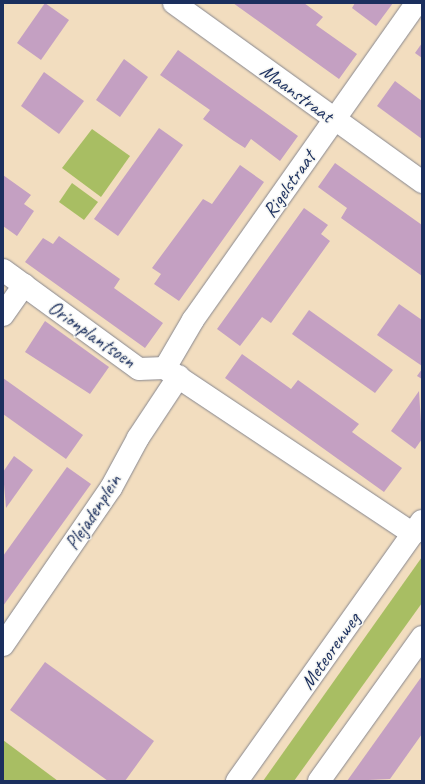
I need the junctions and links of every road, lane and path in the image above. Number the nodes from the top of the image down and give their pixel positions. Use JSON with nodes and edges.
{"nodes":[{"id":1,"x":174,"y":3,"type":"edge"},
{"id":2,"x":417,"y":3,"type":"edge"},
{"id":3,"x":334,"y":120,"type":"junction"},
{"id":4,"x":422,"y":182,"type":"edge"},
{"id":5,"x":3,"y":270,"type":"edge"},
{"id":6,"x":24,"y":285,"type":"junction"},
{"id":7,"x":3,"y":315,"type":"edge"},
{"id":8,"x":172,"y":372,"type":"junction"},
{"id":9,"x":417,"y":527,"type":"edge"},
{"id":10,"x":422,"y":637,"type":"edge"},
{"id":11,"x":3,"y":645,"type":"edge"},
{"id":12,"x":238,"y":781,"type":"edge"},
{"id":13,"x":319,"y":781,"type":"edge"}],
"edges":[{"from":1,"to":3,"type":"street","name":"Maanstraat"},
{"from":2,"to":3,"type":"street","name":"Rigelstraat"},
{"from":3,"to":4,"type":"street","name":"Maanstraat"},
{"from":3,"to":8,"type":"street","name":"Rigelstraat"},
{"from":5,"to":6,"type":"street","name":"Orionplantsoen"},
{"from":6,"to":7,"type":"street"},
{"from":6,"to":8,"type":"street","name":"Orionplantsoen"},
{"from":8,"to":9,"type":"street"},
{"from":8,"to":11,"type":"street","name":"Plejadenplein"},
{"from":9,"to":12,"type":"street","name":"Meteorenweg"},
{"from":10,"to":13,"type":"street"}]}
